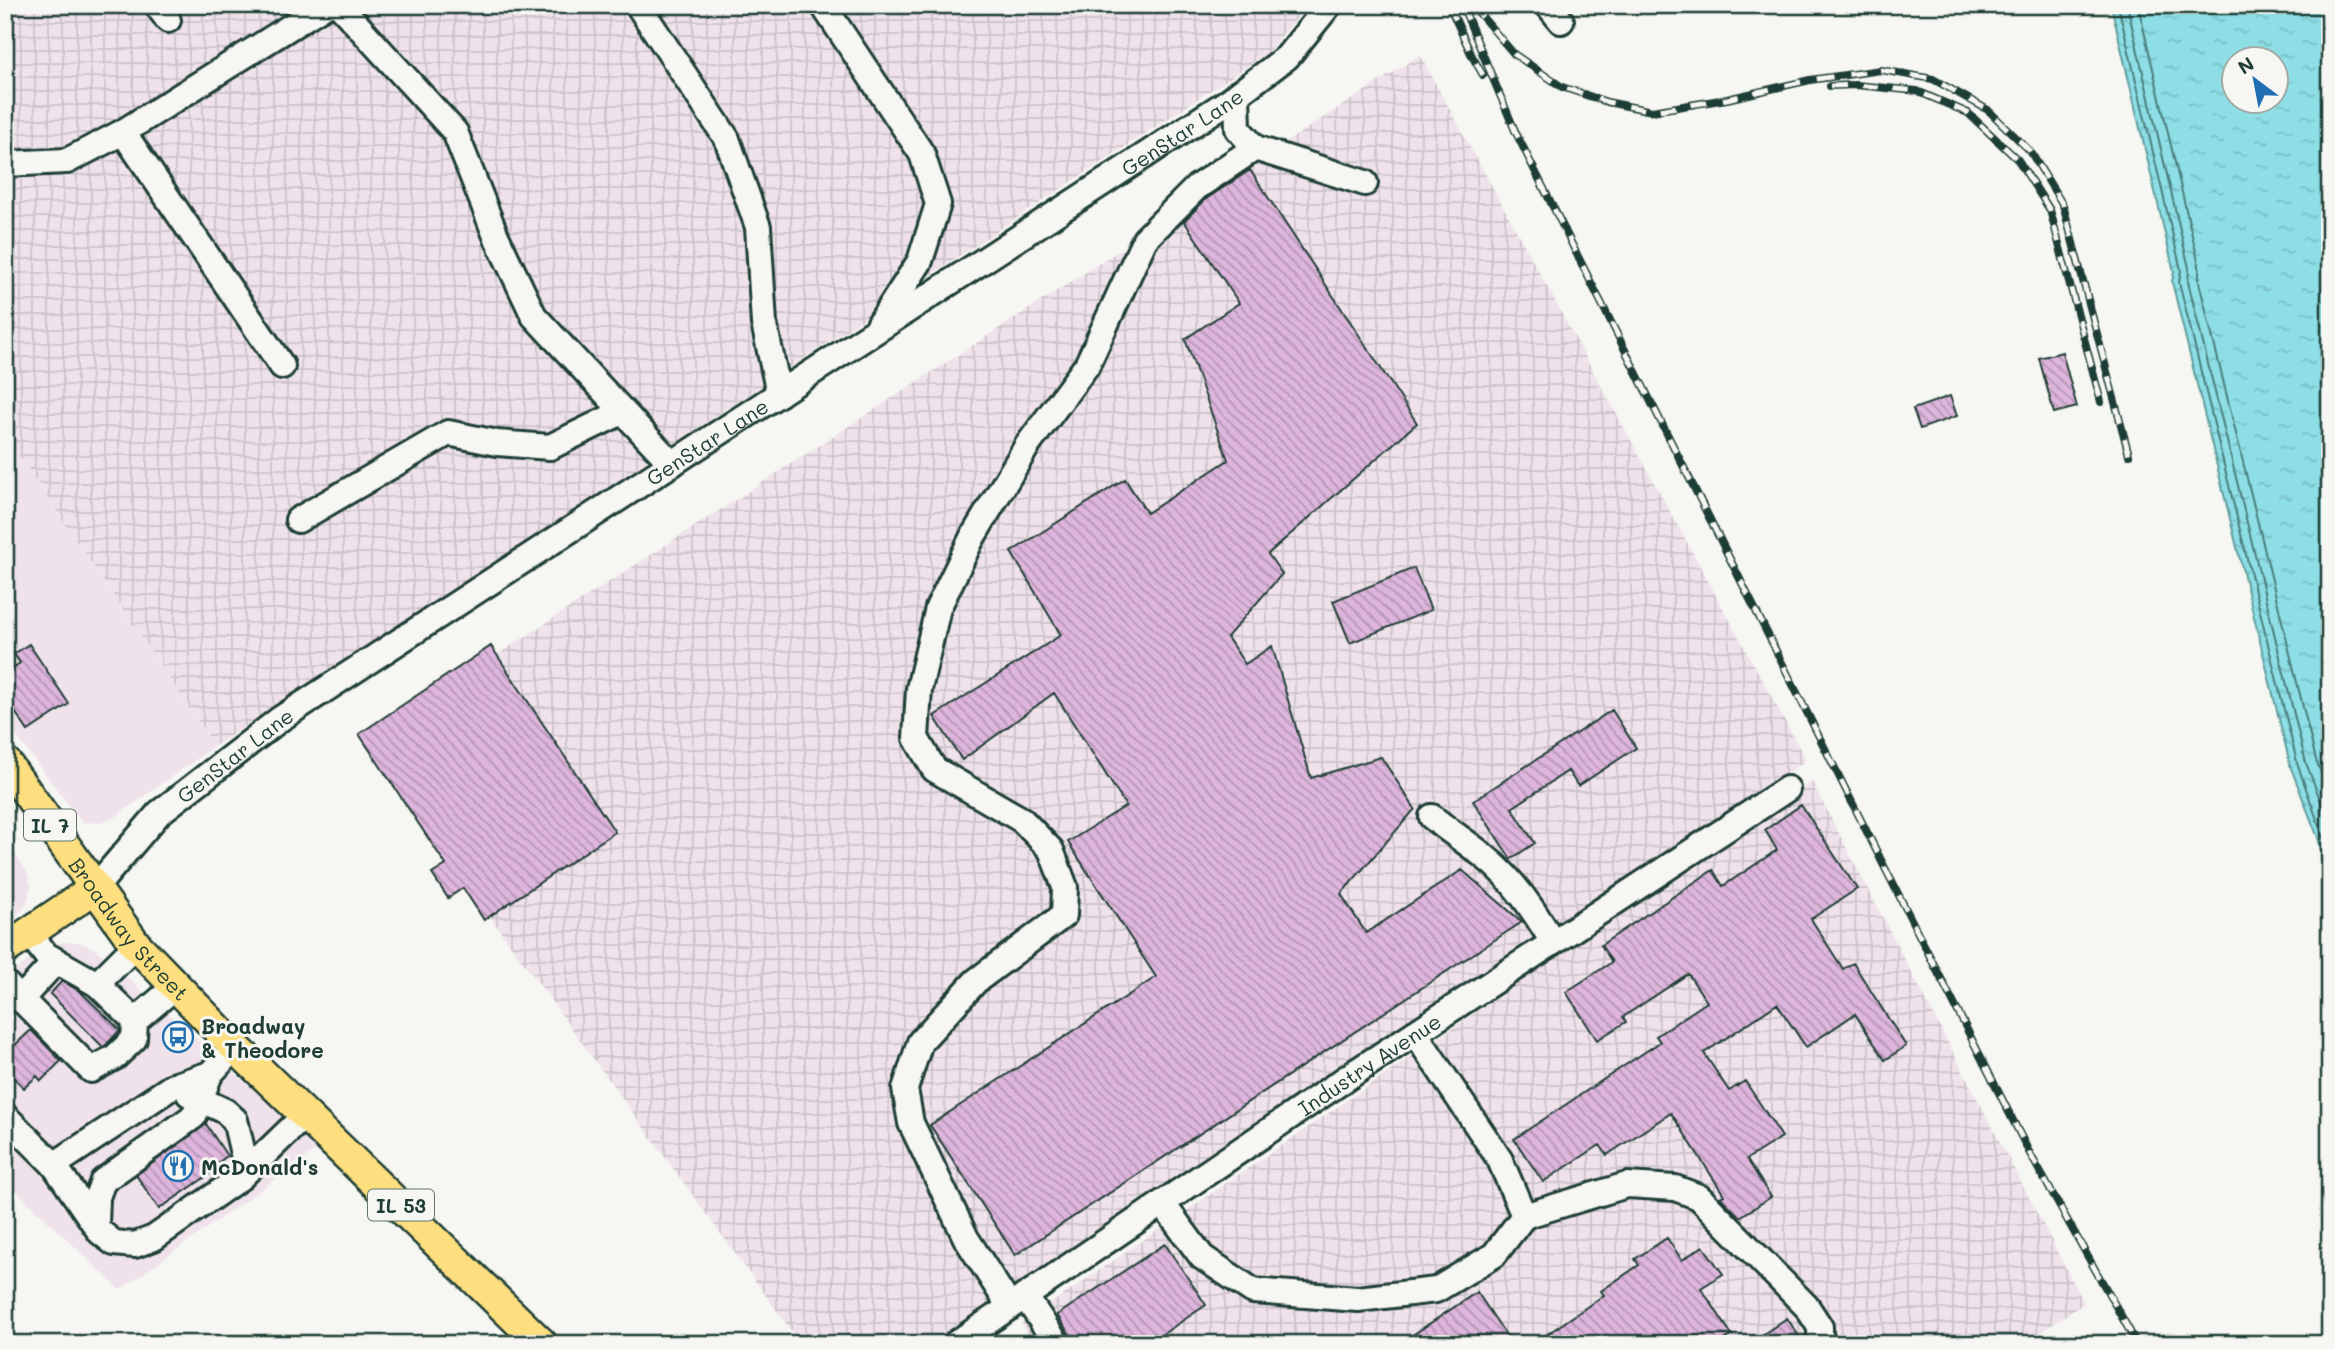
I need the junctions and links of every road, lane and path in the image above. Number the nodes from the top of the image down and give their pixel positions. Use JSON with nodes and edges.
{"nodes":[{"id":1,"x":325,"y":5,"type":"edge"},
{"id":2,"x":339,"y":5,"type":"edge"},
{"id":3,"x":638,"y":5,"type":"edge"},
{"id":4,"x":823,"y":5,"type":"edge"},
{"id":5,"x":1329,"y":5,"type":"edge"},
{"id":6,"x":1237,"y":94,"type":"junction"},
{"id":7,"x":123,"y":132,"type":"junction"},
{"id":8,"x":1255,"y":148,"type":"junction"},
{"id":9,"x":5,"y":164,"type":"edge"},
{"id":10,"x":1365,"y":183,"type":"dead end"},
{"id":11,"x":873,"y":332,"type":"junction"},
{"id":12,"x":282,"y":366,"type":"dead end"},
{"id":13,"x":779,"y":394,"type":"junction"},
{"id":14,"x":622,"y":412,"type":"junction"},
{"id":15,"x":672,"y":464,"type":"junction"},
{"id":16,"x":298,"y":520,"type":"dead end"},
{"id":17,"x":5,"y":762,"type":"edge"},
{"id":18,"x":1787,"y":789,"type":"dead end"},
{"id":19,"x":1432,"y":817,"type":"dead end"},
{"id":20,"x":95,"y":888,"type":"junction"},
{"id":21,"x":17,"y":941,"type":"edge"},
{"id":22,"x":1553,"y":942,"type":"junction"},
{"id":23,"x":136,"y":945,"type":"junction"},
{"id":24,"x":56,"y":961,"type":"junction"},
{"id":25,"x":97,"y":984,"type":"junction"},
{"id":26,"x":176,"y":986,"type":"junction"},
{"id":27,"x":12,"y":991,"type":"edge"},
{"id":28,"x":135,"y":1021,"type":"junction"},
{"id":29,"x":1415,"y":1033,"type":"junction"},
{"id":30,"x":235,"y":1046,"type":"junction"},
{"id":31,"x":210,"y":1074,"type":"junction"},
{"id":32,"x":173,"y":1087,"type":"junction"},
{"id":33,"x":202,"y":1100,"type":"junction"},
{"id":34,"x":306,"y":1114,"type":"junction"},
{"id":35,"x":5,"y":1116,"type":"edge"},
{"id":36,"x":54,"y":1165,"type":"junction"},
{"id":37,"x":241,"y":1177,"type":"junction"},
{"id":38,"x":1162,"y":1203,"type":"junction"},
{"id":39,"x":1524,"y":1216,"type":"junction"},
{"id":40,"x":96,"y":1225,"type":"junction"},
{"id":41,"x":1017,"y":1301,"type":"junction"},
{"id":42,"x":542,"y":1344,"type":"edge"},
{"id":43,"x":955,"y":1344,"type":"edge"},
{"id":44,"x":1057,"y":1344,"type":"edge"},
{"id":45,"x":1820,"y":1344,"type":"edge"}],
"edges":[{"from":1,"to":7,"type":"street"},
{"from":2,"to":14,"type":"street"},
{"from":3,"to":13,"type":"street"},
{"from":4,"to":11,"type":"street"},
{"from":5,"to":6,"type":"street","name":"GenStar Lane"},
{"from":6,"to":8,"type":"street"},
{"from":6,"to":11,"type":"street","name":"GenStar Lane"},
{"from":7,"to":9,"type":"street"},
{"from":7,"to":12,"type":"street"},
{"from":8,"to":10,"type":"street"},
{"from":8,"to":41,"type":"street"},
{"from":11,"to":13,"type":"street","name":"GenStar Lane"},
{"from":13,"to":15,"type":"street","name":"GenStar Lane"},
{"from":14,"to":15,"type":"street"},
{"from":14,"to":16,"type":"street"},
{"from":15,"to":20,"type":"street","name":"GenStar Lane"},
{"from":17,"to":20,"type":"main road","name":"Broadway Street","number":"IL 7"},
{"from":18,"to":22,"type":"street","name":"Industry Avenue"},
{"from":19,"to":22,"type":"street"},
{"from":20,"to":21,"type":"main road"},
{"from":20,"to":23,"type":"main road","name":"Broadway Street","number":"IL 53"},
{"from":21,"to":24,"type":"street"},
{"from":22,"to":29,"type":"street","name":"Industry Avenue"},
{"from":23,"to":25,"type":"street"},
{"from":23,"to":26,"type":"main road","name":"Broadway Street","number":"IL 53"},
{"from":24,"to":25,"type":"street"},
{"from":24,"to":27,"type":"street"},
{"from":25,"to":28,"type":"street"},
{"from":26,"to":28,"type":"street"},
{"from":26,"to":30,"type":"main road","name":"Broadway Street","number":"IL 53"},
{"from":27,"to":28,"type":"street"},
{"from":29,"to":38,"type":"street","name":"Industry Avenue"},
{"from":29,"to":39,"type":"street"},
{"from":30,"to":31,"type":"street"},
{"from":30,"to":34,"type":"main road","name":"Broadway Street","number":"IL 53"},
{"from":31,"to":32,"type":"street"},
{"from":31,"to":33,"type":"street"},
{"from":32,"to":33,"type":"street"},
{"from":32,"to":36,"type":"street"},
{"from":33,"to":37,"type":"street"},
{"from":33,"to":40,"type":"street"},
{"from":34,"to":37,"type":"street"},
{"from":34,"to":42,"type":"main road","name":"Broadway Street","number":"IL 53"},
{"from":35,"to":36,"type":"street"},
{"from":36,"to":40,"type":"street"},
{"from":37,"to":40,"type":"street"},
{"from":38,"to":39,"type":"street"},
{"from":38,"to":41,"type":"street","name":"Industry Avenue"},
{"from":39,"to":45,"type":"street"},
{"from":41,"to":43,"type":"street","name":"Industry Avenue"},
{"from":41,"to":44,"type":"street"}]}
